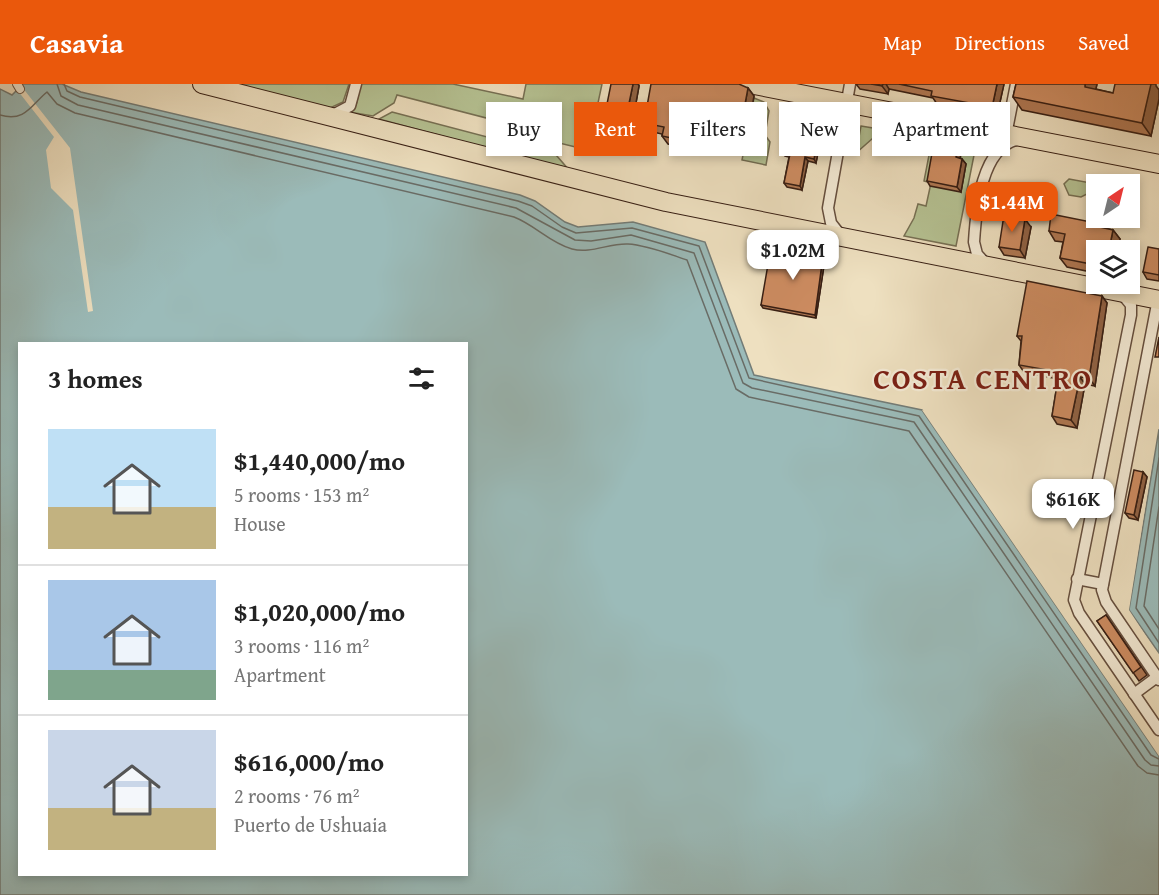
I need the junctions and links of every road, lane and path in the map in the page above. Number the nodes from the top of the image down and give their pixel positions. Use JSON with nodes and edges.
{"nodes":[{"id":1,"x":202,"y":84,"type":"edge"},
{"id":2,"x":356,"y":84,"type":"edge"},
{"id":3,"x":749,"y":84,"type":"edge"},
{"id":4,"x":850,"y":84,"type":"edge"},
{"id":5,"x":1016,"y":84,"type":"edge"},
{"id":6,"x":842,"y":102,"type":"edge"},
{"id":7,"x":847,"y":102,"type":"edge"},
{"id":8,"x":1010,"y":112,"type":"edge"},
{"id":9,"x":333,"y":115,"type":"junction"},
{"id":10,"x":1010,"y":136,"type":"edge"},
{"id":11,"x":1026,"y":139,"type":"junction"},
{"id":12,"x":837,"y":156,"type":"edge"},
{"id":13,"x":1159,"y":164,"type":"edge"},
{"id":14,"x":842,"y":237,"type":"junction"},
{"id":15,"x":987,"y":265,"type":"junction"},
{"id":16,"x":1086,"y":284,"type":"edge"},
{"id":17,"x":1122,"y":294,"type":"edge"},
{"id":18,"x":1132,"y":294,"type":"edge"},
{"id":19,"x":1159,"y":300,"type":"edge"},
{"id":20,"x":1077,"y":579,"type":"junction"},
{"id":21,"x":1103,"y":584,"type":"junction"},
{"id":22,"x":1158,"y":678,"type":"edge"},
{"id":23,"x":1134,"y":694,"type":"junction"},
{"id":24,"x":1159,"y":730,"type":"edge"}],
"edges":[{"from":1,"to":9,"type":"main road"},
{"from":2,"to":9,"type":"street"},
{"from":3,"to":6,"type":"main road"},
{"from":4,"to":7,"type":"street"},
{"from":5,"to":8,"type":"street"},
{"from":9,"to":14,"type":"main road"},
{"from":10,"to":11,"type":"main road"},
{"from":11,"to":13,"type":"main road"},
{"from":11,"to":15,"type":"street"},
{"from":12,"to":14,"type":"street"},
{"from":14,"to":15,"type":"main road"},
{"from":15,"to":16,"type":"main road"},
{"from":17,"to":20,"type":"street"},
{"from":18,"to":19,"type":"main road"},
{"from":19,"to":21,"type":"street"},
{"from":20,"to":21,"type":"street"},
{"from":20,"to":23,"type":"street"},
{"from":21,"to":22,"type":"street"},
{"from":22,"to":23,"type":"street"},
{"from":23,"to":24,"type":"street"}]}
